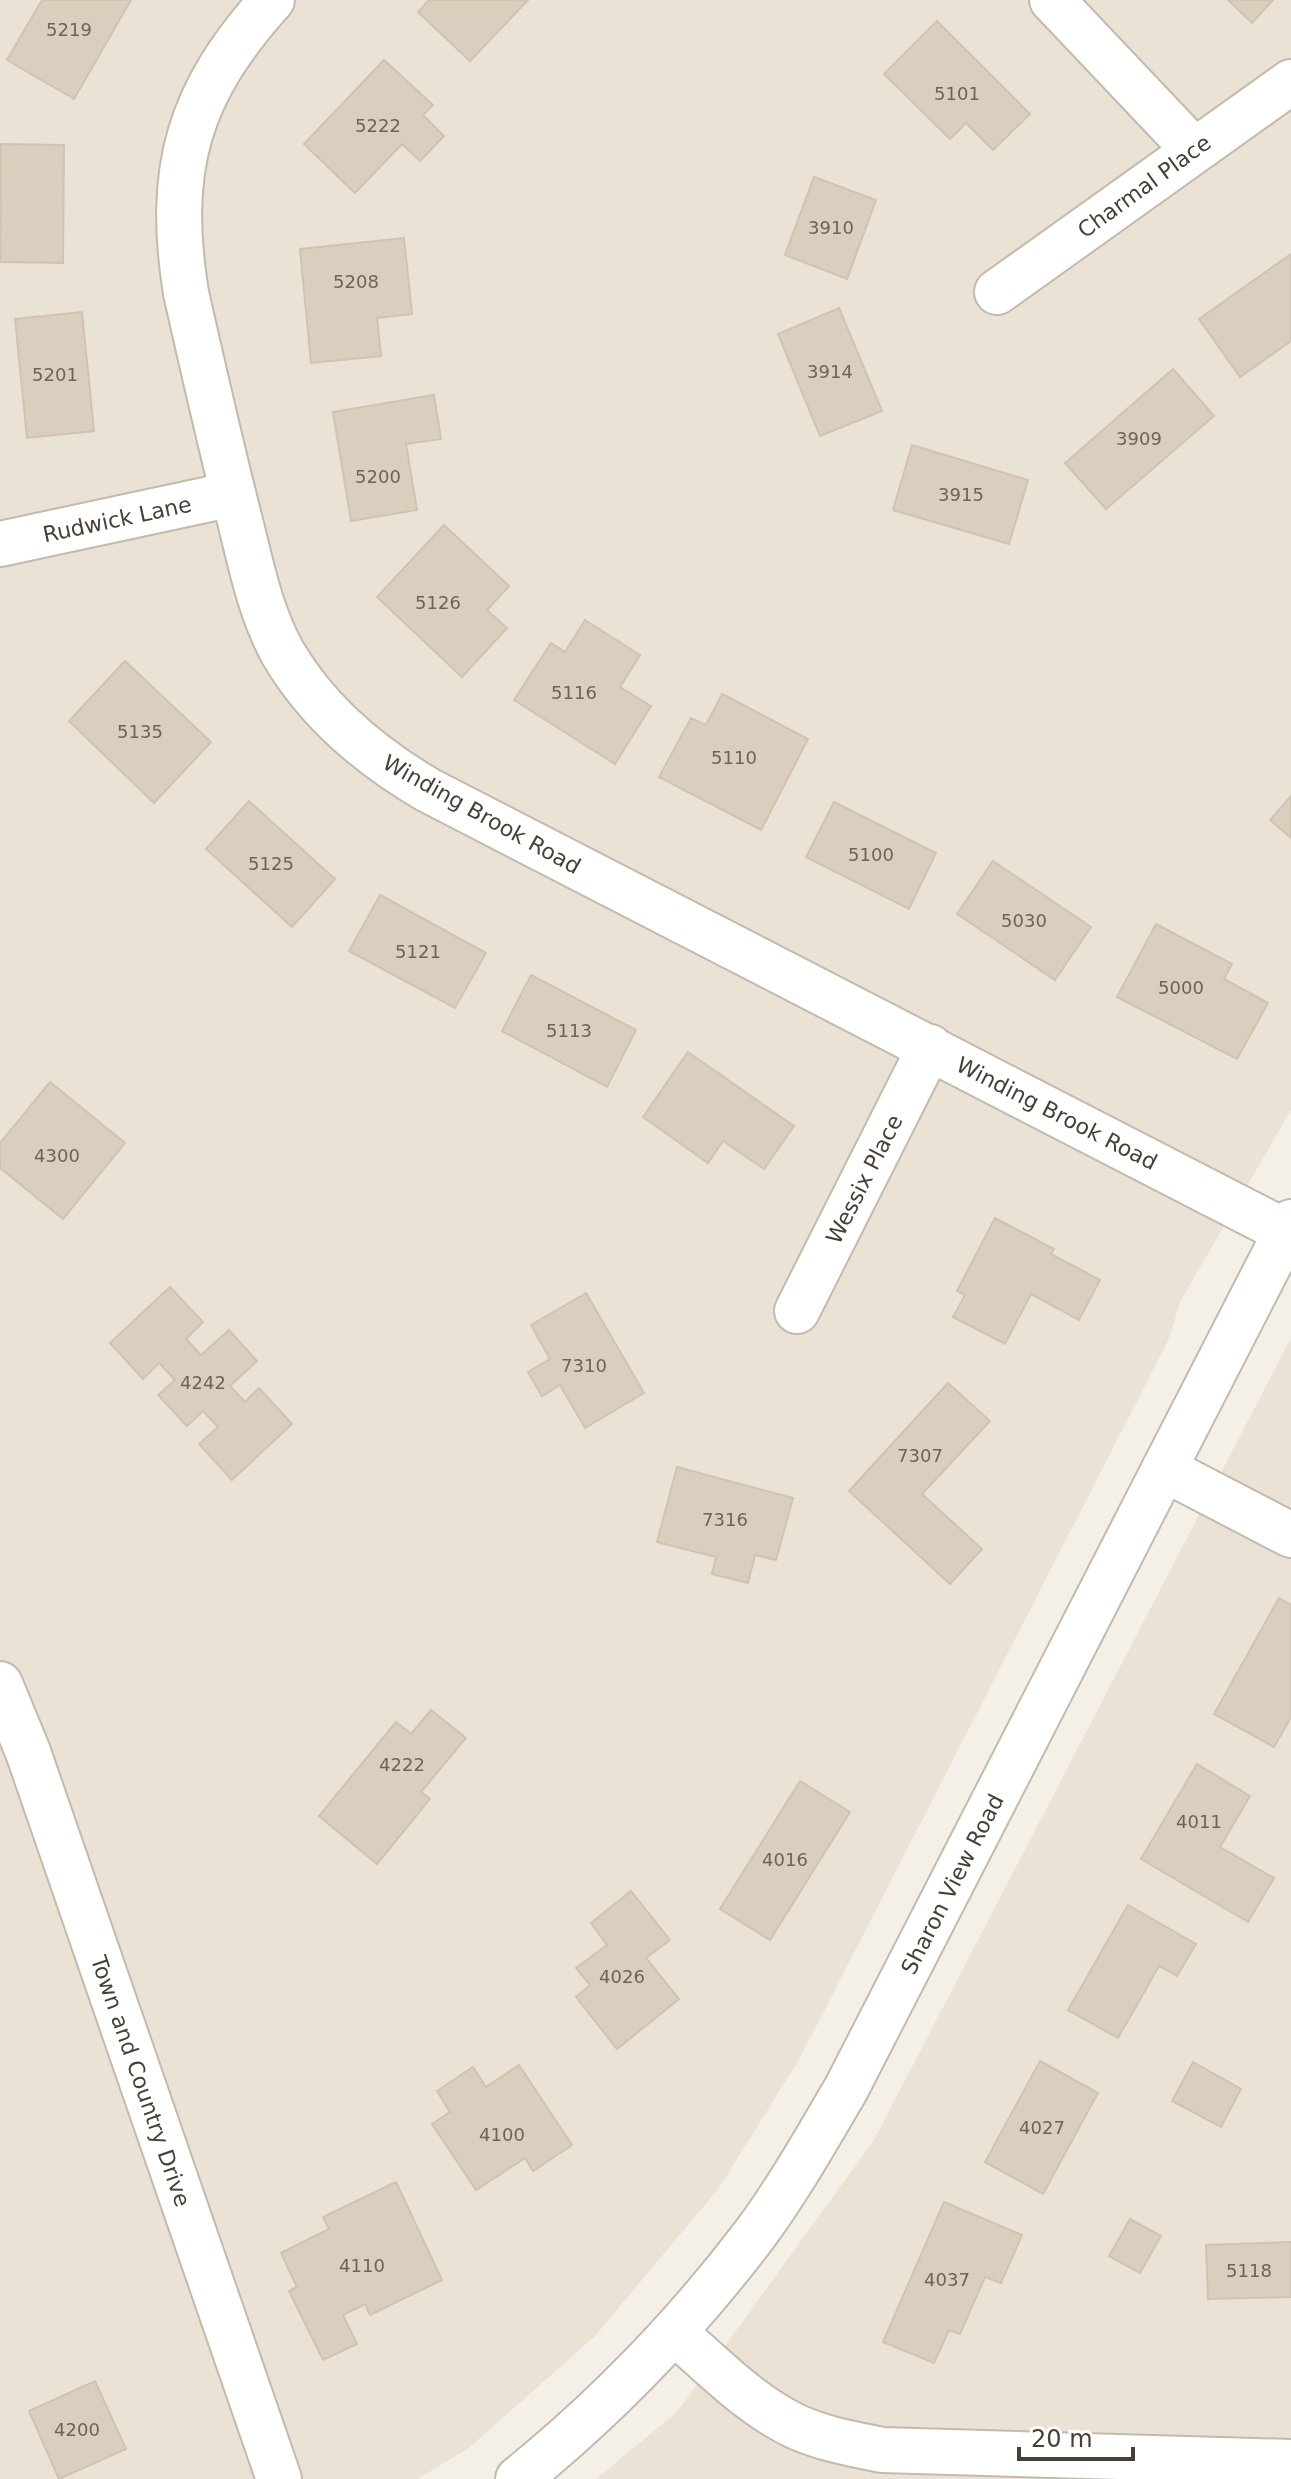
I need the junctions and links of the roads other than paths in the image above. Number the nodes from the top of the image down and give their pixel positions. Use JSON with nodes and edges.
{"nodes":[{"id":1,"x":272,"y":0,"type":"edge"},
{"id":2,"x":1052,"y":0,"type":"edge"},
{"id":3,"x":1291,"y":82,"type":"edge"},
{"id":4,"x":1194,"y":150,"type":"junction"},
{"id":5,"x":997,"y":292,"type":"dead end"},
{"id":6,"x":233,"y":494,"type":"junction"},
{"id":7,"x":0,"y":544,"type":"edge"},
{"id":8,"x":930,"y":1047,"type":"junction"},
{"id":9,"x":1288,"y":1227,"type":"edge"},
{"id":10,"x":797,"y":1311,"type":"dead end"},
{"id":11,"x":1164,"y":1469,"type":"junction"},
{"id":12,"x":1291,"y":1535,"type":"edge"},
{"id":13,"x":0,"y":1684,"type":"edge"},
{"id":14,"x":674,"y":2332,"type":"junction"},
{"id":15,"x":1291,"y":2462,"type":"edge"},
{"id":16,"x":279,"y":2479,"type":"edge"},
{"id":17,"x":518,"y":2479,"type":"edge"}],
"edges":[{"from":1,"to":6,"type":"street","name":"Winding Brook Road"},
{"from":2,"to":4,"type":"street"},
{"from":3,"to":4,"type":"street","name":"Charmal Place"},
{"from":4,"to":5,"type":"street","name":"Charmal Place"},
{"from":6,"to":7,"type":"street","name":"Rudwick Lane"},
{"from":6,"to":8,"type":"street","name":"Winding Brook Road"},
{"from":8,"to":9,"type":"street","name":"Winding Brook Road"},
{"from":8,"to":10,"type":"street","name":"Wessix Place"},
{"from":9,"to":11,"type":"street","name":"Sharon View Road"},
{"from":11,"to":12,"type":"street"},
{"from":11,"to":14,"type":"street","name":"Sharon View Road"},
{"from":13,"to":16,"type":"street","name":"Town and Country Drive"},
{"from":14,"to":15,"type":"street"},
{"from":14,"to":17,"type":"street","name":"Sharon View Road"}]}
